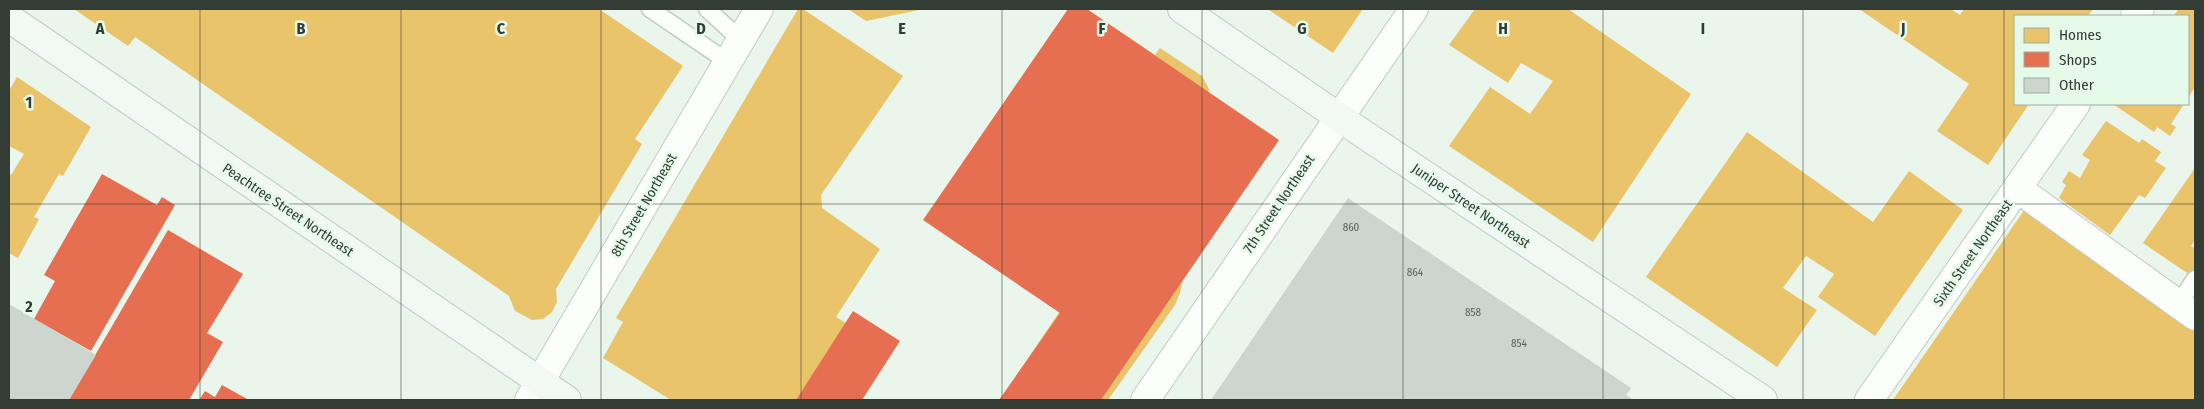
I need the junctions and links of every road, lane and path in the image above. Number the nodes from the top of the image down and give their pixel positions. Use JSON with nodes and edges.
{"nodes":[{"id":1,"x":650,"y":9,"type":"edge"},
{"id":2,"x":707,"y":9,"type":"edge"},
{"id":3,"x":759,"y":9,"type":"edge"},
{"id":4,"x":1182,"y":9,"type":"edge"},
{"id":5,"x":1414,"y":9,"type":"edge"},
{"id":6,"x":12,"y":17,"type":"edge"},
{"id":7,"x":734,"y":51,"type":"junction"},
{"id":8,"x":2075,"y":105,"type":"edge"},
{"id":9,"x":1339,"y":118,"type":"junction"},
{"id":10,"x":2018,"y":189,"type":"junction"},
{"id":11,"x":2195,"y":280,"type":"edge"},
{"id":12,"x":2187,"y":311,"type":"edge"},
{"id":13,"x":535,"y":391,"type":"edge"},
{"id":14,"x":568,"y":400,"type":"edge"},
{"id":15,"x":1145,"y":400,"type":"edge"},
{"id":16,"x":1763,"y":400,"type":"edge"},
{"id":17,"x":1869,"y":400,"type":"edge"}],
"edges":[{"from":1,"to":7,"type":"lane"},
{"from":2,"to":7,"type":"lane"},
{"from":3,"to":7,"type":"street","name":"8th Street Northeast"},
{"from":4,"to":9,"type":"main road","name":"Juniper Street Northeast"},
{"from":5,"to":9,"type":"street","name":"7th Street Northeast"},
{"from":6,"to":13,"type":"main road","name":"Peachtree Street Northeast"},
{"from":7,"to":13,"type":"street","name":"8th Street Northeast"},
{"from":8,"to":10,"type":"street","name":"Sixth Street Northeast"},
{"from":9,"to":15,"type":"street","name":"7th Street Northeast"},
{"from":9,"to":16,"type":"main road","name":"Juniper Street Northeast"},
{"from":10,"to":12,"type":"street"},
{"from":10,"to":17,"type":"street","name":"Sixth Street Northeast"},
{"from":11,"to":12,"type":"lane"},
{"from":13,"to":14,"type":"main road","name":"Peachtree Street Northeast"}]}
